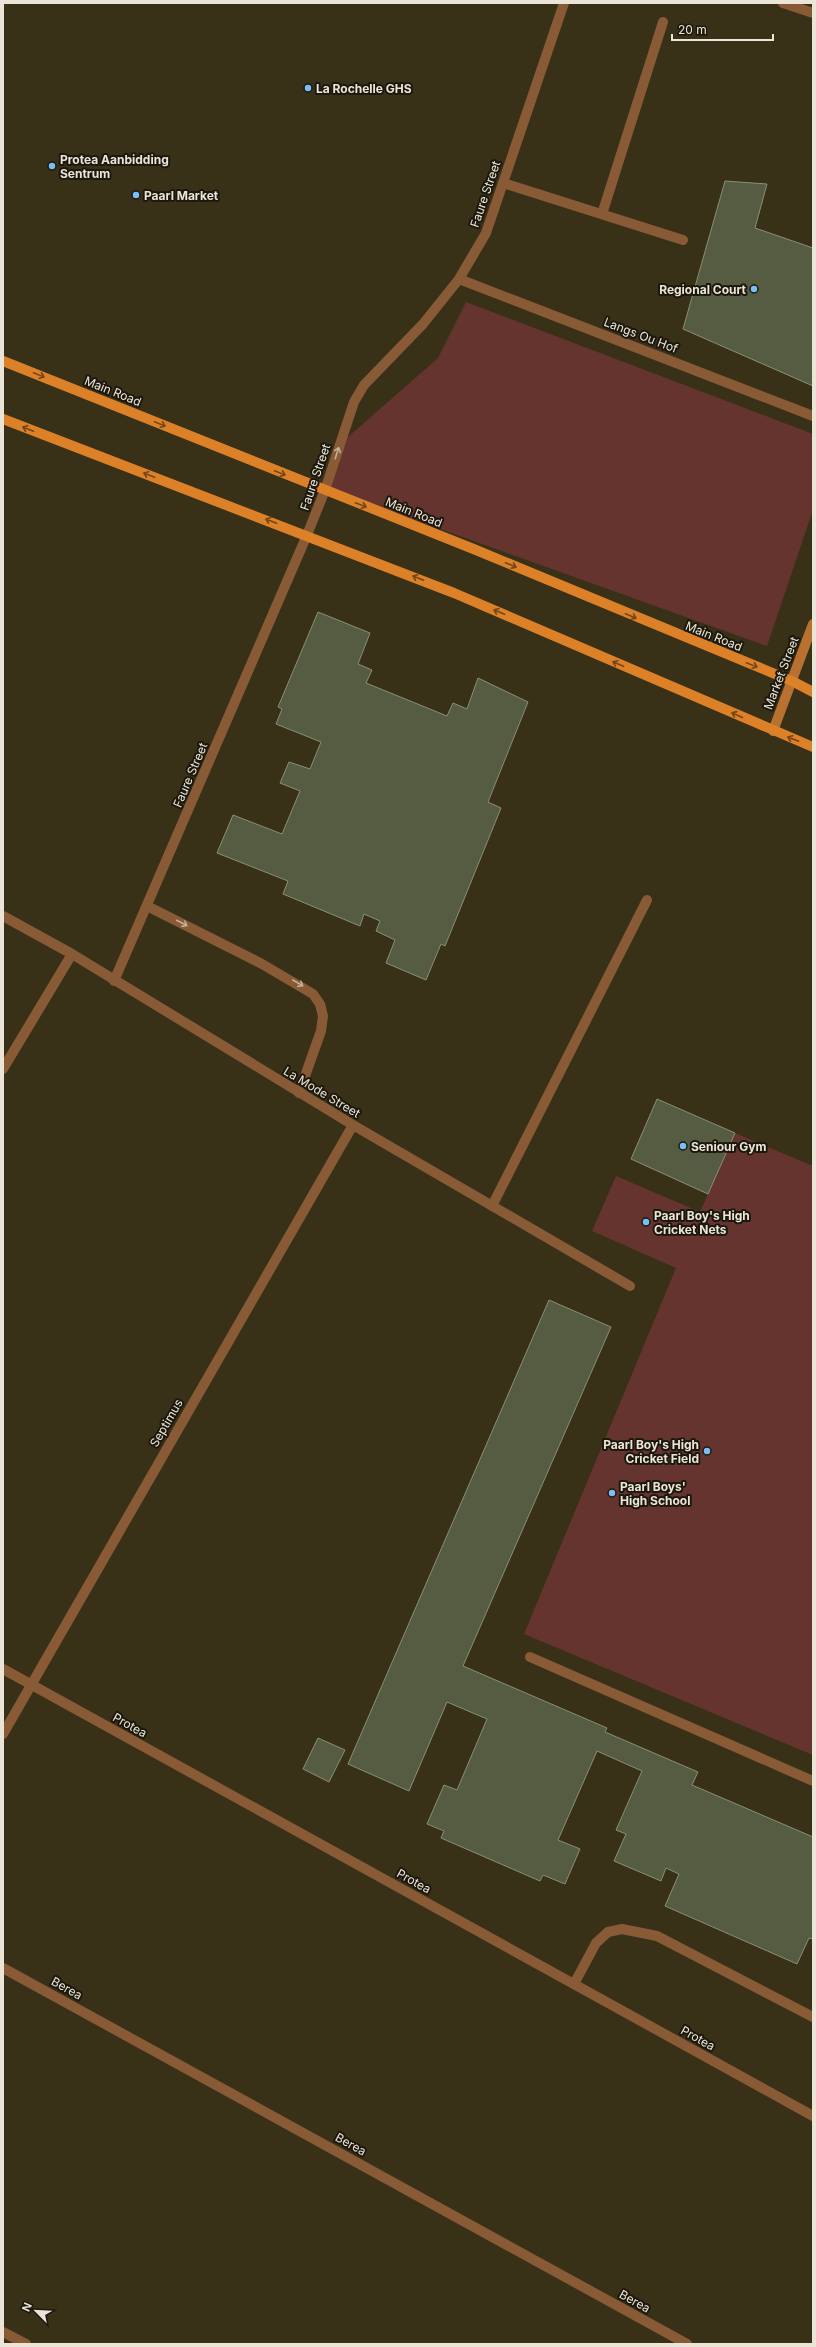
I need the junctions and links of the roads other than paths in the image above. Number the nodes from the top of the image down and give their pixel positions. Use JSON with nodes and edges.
{"nodes":[{"id":1,"x":564,"y":3,"type":"edge"},
{"id":2,"x":782,"y":3,"type":"edge"},
{"id":3,"x":813,"y":13,"type":"edge"},
{"id":4,"x":663,"y":22,"type":"dead end"},
{"id":5,"x":503,"y":183,"type":"junction"},
{"id":6,"x":602,"y":214,"type":"junction"},
{"id":7,"x":683,"y":240,"type":"dead end"},
{"id":8,"x":459,"y":279,"type":"junction"},
{"id":9,"x":3,"y":361,"type":"edge"},
{"id":10,"x":813,"y":416,"type":"edge"},
{"id":11,"x":3,"y":419,"type":"edge"},
{"id":12,"x":325,"y":490,"type":"junction"},
{"id":13,"x":307,"y":535,"type":"junction"},
{"id":14,"x":813,"y":624,"type":"edge"},
{"id":15,"x":792,"y":681,"type":"junction"},
{"id":16,"x":813,"y":692,"type":"edge"},
{"id":17,"x":773,"y":731,"type":"junction"},
{"id":18,"x":813,"y":747,"type":"edge"},
{"id":19,"x":647,"y":900,"type":"dead end"},
{"id":20,"x":147,"y":906,"type":"junction"},
{"id":21,"x":3,"y":916,"type":"edge"},
{"id":22,"x":72,"y":954,"type":"junction"},
{"id":23,"x":114,"y":981,"type":"junction"},
{"id":24,"x":3,"y":1069,"type":"edge"},
{"id":25,"x":299,"y":1093,"type":"junction"},
{"id":26,"x":353,"y":1125,"type":"junction"},
{"id":27,"x":492,"y":1206,"type":"junction"},
{"id":28,"x":630,"y":1286,"type":"dead end"},
{"id":29,"x":530,"y":1657,"type":"dead end"},
{"id":30,"x":3,"y":1670,"type":"edge"},
{"id":31,"x":30,"y":1685,"type":"junction"},
{"id":32,"x":3,"y":1734,"type":"edge"},
{"id":33,"x":813,"y":1781,"type":"edge"},
{"id":34,"x":3,"y":1968,"type":"edge"},
{"id":35,"x":574,"y":1984,"type":"junction"},
{"id":36,"x":813,"y":2017,"type":"edge"},
{"id":37,"x":813,"y":2116,"type":"edge"},
{"id":38,"x":3,"y":2332,"type":"edge"},
{"id":39,"x":26,"y":2344,"type":"edge"},
{"id":40,"x":687,"y":2344,"type":"edge"}],
"edges":[{"from":1,"to":5,"type":"street","name":"Faure Street"},
{"from":2,"to":3,"type":"street"},
{"from":4,"to":6,"type":"street"},
{"from":5,"to":6,"type":"street"},
{"from":5,"to":8,"type":"street","name":"Faure Street"},
{"from":6,"to":7,"type":"street"},
{"from":8,"to":10,"type":"street","name":"Langs Ou Hof"},
{"from":12,"to":8,"type":"street","name":"Faure Street","one_way":true},
{"from":9,"to":12,"type":"main road","name":"Main Road","one_way":true},
{"from":13,"to":11,"type":"main road","one_way":true},
{"from":12,"to":13,"type":"street","name":"Faure Street"},
{"from":12,"to":15,"type":"main road","name":"Main Road","one_way":true},
{"from":17,"to":13,"type":"main road","one_way":true},
{"from":13,"to":20,"type":"street","name":"Faure Street"},
{"from":14,"to":15,"type":"main road","name":"Market Street"},
{"from":15,"to":16,"type":"main road","name":"Main Road"},
{"from":15,"to":17,"type":"main road","name":"Market Street"},
{"from":18,"to":17,"type":"main road","one_way":true},
{"from":19,"to":27,"type":"street"},
{"from":20,"to":23,"type":"street","name":"Faure Street"},
{"from":20,"to":25,"type":"street","one_way":true},
{"from":21,"to":22,"type":"street","name":"La Mode Street"},
{"from":22,"to":23,"type":"street","name":"La Mode Street"},
{"from":22,"to":24,"type":"street"},
{"from":23,"to":25,"type":"street","name":"La Mode Street"},
{"from":25,"to":26,"type":"street","name":"La Mode Street"},
{"from":26,"to":27,"type":"street","name":"La Mode Street"},
{"from":26,"to":31,"type":"street","name":"Septimus"},
{"from":27,"to":28,"type":"street","name":"La Mode Street"},
{"from":29,"to":33,"type":"street"},
{"from":30,"to":31,"type":"street","name":"Protea"},
{"from":31,"to":32,"type":"street","name":"Septimus"},
{"from":31,"to":35,"type":"street","name":"Protea"},
{"from":34,"to":40,"type":"street","name":"Berea"},
{"from":35,"to":36,"type":"street"},
{"from":35,"to":37,"type":"street","name":"Protea"},
{"from":38,"to":39,"type":"street"}]}
